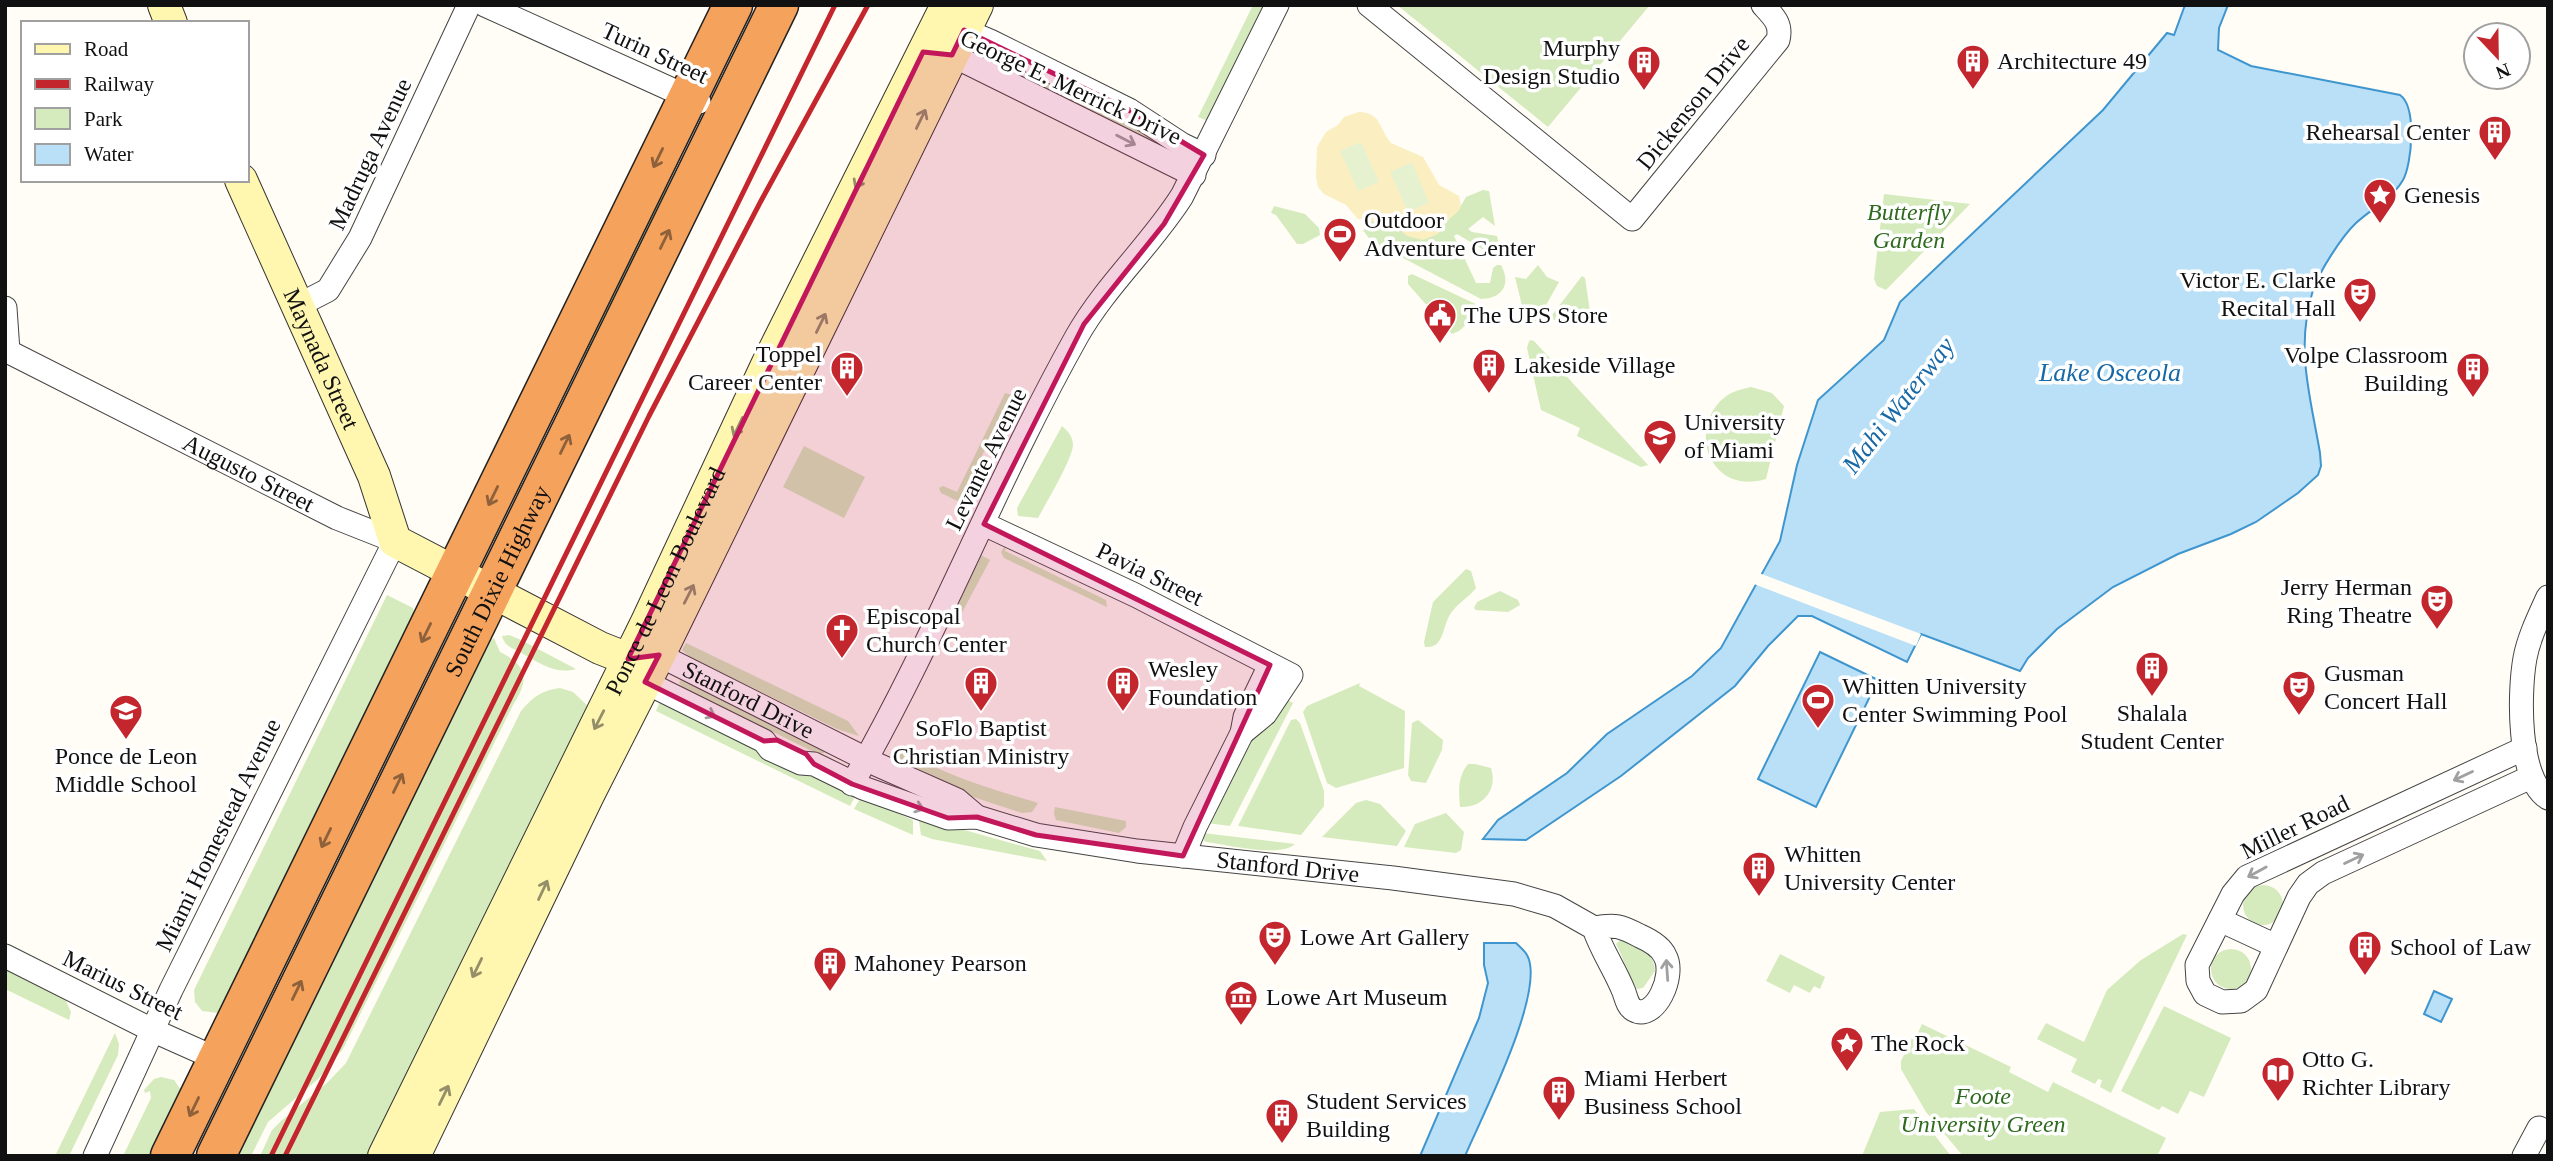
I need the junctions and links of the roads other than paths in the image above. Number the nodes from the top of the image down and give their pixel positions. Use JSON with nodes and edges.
{"nodes":[{"id":1,"x":469,"y":5,"type":"edge"},
{"id":2,"x":485,"y":5,"type":"edge"},
{"id":3,"x":733,"y":5,"type":"edge"},
{"id":4,"x":779,"y":5,"type":"edge"},
{"id":5,"x":1277,"y":5,"type":"edge"},
{"id":6,"x":1368,"y":5,"type":"edge"},
{"id":7,"x":1763,"y":5,"type":"edge"},
{"id":8,"x":950,"y":30,"type":"edge"},
{"id":9,"x":1024,"y":58,"type":"junction"},
{"id":10,"x":1012,"y":84,"type":"junction"},
{"id":11,"x":688,"y":97,"type":"junction"},
{"id":12,"x":725,"y":115,"type":"junction"},
{"id":13,"x":1199,"y":165,"type":"junction"},
{"id":14,"x":242,"y":182,"type":"edge"},
{"id":15,"x":297,"y":306,"type":"junction"},
{"id":16,"x":5,"y":308,"type":"edge"},
{"id":17,"x":6,"y":351,"type":"edge"},
{"id":18,"x":984,"y":524,"type":"junction"},
{"id":19,"x":396,"y":541,"type":"junction"},
{"id":20,"x":456,"y":572,"type":"junction"},
{"id":21,"x":492,"y":593,"type":"junction"},
{"id":22,"x":2548,"y":597,"type":"edge"},
{"id":23,"x":644,"y":665,"type":"junction"},
{"id":24,"x":2525,"y":748,"type":"junction"},
{"id":25,"x":867,"y":759,"type":"junction"},
{"id":26,"x":2531,"y":777,"type":"junction"},
{"id":27,"x":852,"y":784,"type":"junction"},
{"id":28,"x":2548,"y":798,"type":"edge"},
{"id":29,"x":977,"y":817,"type":"junction"},
{"id":30,"x":1183,"y":856,"type":"junction"},
{"id":31,"x":2220,"y":920,"type":"junction"},
{"id":32,"x":1594,"y":928,"type":"dead end"},
{"id":33,"x":2276,"y":946,"type":"junction"},
{"id":34,"x":5,"y":956,"type":"edge"},
{"id":35,"x":281,"y":1023,"type":"junction"},
{"id":36,"x":152,"y":1030,"type":"junction"},
{"id":37,"x":451,"y":1051,"type":"junction"},
{"id":38,"x":217,"y":1059,"type":"junction"},
{"id":39,"x":2545,"y":1121,"type":"edge"},
{"id":40,"x":220,"y":1147,"type":"edge"},
{"id":41,"x":94,"y":1156,"type":"edge"},
{"id":42,"x":170,"y":1156,"type":"edge"},
{"id":43,"x":384,"y":1156,"type":"edge"},
{"id":44,"x":414,"y":1156,"type":"edge"},
{"id":45,"x":2524,"y":1156,"type":"edge"}],
"edges":[{"from":1,"to":15,"type":"street","name":"Madruga Avenue"},
{"from":2,"to":11,"type":"street","name":"Turin Street"},
{"from":3,"to":11,"type":"highway","name":"South Dixie Highway"},
{"from":4,"to":12,"type":"highway","name":"South Dixie Highway"},
{"from":5,"to":13,"type":"street","name":"Levante Avenue"},
{"from":6,"to":7,"type":"street","name":"Dickenson Drive"},
{"from":8,"to":9,"type":"street","name":"George E. Merrick Drive"},
{"from":8,"to":10,"type":"street","name":"George E. Merrick Drive"},
{"from":8,"to":23,"type":"street","name":"Ponce de Leon Boulevard"},
{"from":9,"to":10,"type":"street"},
{"from":9,"to":13,"type":"street","name":"George E. Merrick Drive"},
{"from":10,"to":13,"type":"street","name":"George E. Merrick Drive","one_way":true},
{"from":11,"to":12,"type":"street","name":"Turin Street"},
{"from":11,"to":20,"type":"highway","name":"South Dixie Highway","one_way":true},
{"from":21,"to":12,"type":"highway","name":"South Dixie Highway","one_way":true},
{"from":13,"to":18,"type":"street","name":"Levante Avenue"},
{"from":14,"to":15,"type":"street","name":"Maynada Street"},
{"from":15,"to":19,"type":"street","name":"Maynada Street"},
{"from":16,"to":17,"type":"street"},
{"from":17,"to":19,"type":"street","name":"Augusto Street"},
{"from":18,"to":25,"type":"street","name":"Levante Avenue"},
{"from":18,"to":30,"type":"street","name":"Pavia Street"},
{"from":19,"to":20,"type":"street","name":"Augusto Street"},
{"from":19,"to":36,"type":"street","name":"Miami Homestead Avenue"},
{"from":20,"to":21,"type":"street","name":"Augusto Street"},
{"from":20,"to":38,"type":"highway","name":"South Dixie Highway","one_way":true},
{"from":21,"to":23,"type":"street","name":"Stanford Drive"},
{"from":35,"to":21,"type":"highway","name":"South Dixie Highway","one_way":true},
{"from":22,"to":24,"type":"street"},
{"from":23,"to":25,"type":"street","name":"Stanford Drive"},
{"from":23,"to":27,"type":"street","name":"Stanford Drive","one_way":true},
{"from":23,"to":37,"type":"street","name":"Ponce de Leon Boulevard"},
{"from":24,"to":26,"type":"street"},
{"from":24,"to":31,"type":"street","name":"Miller Road","one_way":true},
{"from":25,"to":27,"type":"street","name":"Levante Avenue"},
{"from":25,"to":29,"type":"street","name":"Stanford Drive"},
{"from":26,"to":28,"type":"street"},
{"from":33,"to":26,"type":"street","name":"Miller Road","one_way":true},
{"from":27,"to":29,"type":"street","name":"Stanford Drive","one_way":true},
{"from":29,"to":30,"type":"street","name":"Stanford Drive"},
{"from":30,"to":32,"type":"street","name":"Stanford Drive"},
{"from":31,"to":33,"type":"street"},
{"from":31,"to":33,"type":"street","name":"Miller Road"},
{"from":34,"to":36,"type":"street","name":"Marius Street"},
{"from":35,"to":38,"type":"highway"},
{"from":35,"to":40,"type":"highway","name":"South Dixie Highway"},
{"from":36,"to":38,"type":"street","name":"Marius Street"},
{"from":36,"to":41,"type":"street","name":"Miami Homestead Avenue"},
{"from":37,"to":43,"type":"street","name":"Ponce de Leon Boulevard"},
{"from":44,"to":37,"type":"street","name":"Ponce de Leon Boulevard","one_way":true},
{"from":38,"to":40,"type":"highway"},
{"from":38,"to":42,"type":"highway","name":"South Dixie Highway","one_way":true},
{"from":39,"to":45,"type":"street"}]}
